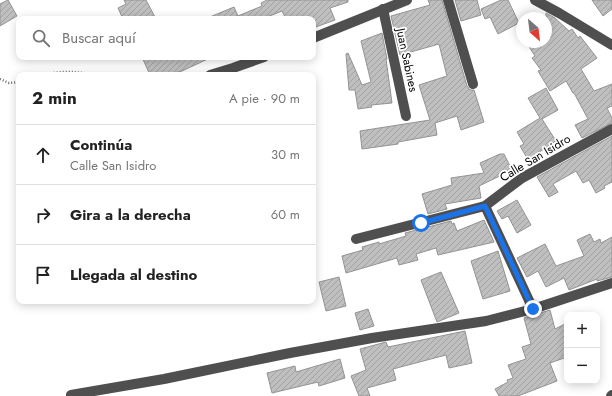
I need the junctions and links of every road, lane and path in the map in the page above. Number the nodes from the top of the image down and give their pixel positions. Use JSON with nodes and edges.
{"nodes":[{"id":1,"x":407,"y":0,"type":"edge"},
{"id":2,"x":448,"y":0,"type":"edge"},
{"id":3,"x":537,"y":0,"type":"edge"},
{"id":4,"x":383,"y":9,"type":"junction"},
{"id":5,"x":316,"y":37,"type":"edge"},
{"id":6,"x":612,"y":45,"type":"edge"},
{"id":7,"x":256,"y":60,"type":"edge"},
{"id":8,"x":220,"y":72,"type":"edge"},
{"id":9,"x":0,"y":79,"type":"edge"},
{"id":10,"x":16,"y":82,"type":"edge"},
{"id":11,"x":473,"y":84,"type":"dead end"},
{"id":12,"x":406,"y":116,"type":"dead end"},
{"id":13,"x":612,"y":129,"type":"edge"},
{"id":14,"x":485,"y":206,"type":"junction"},
{"id":15,"x":356,"y":239,"type":"dead end"},
{"id":16,"x":612,"y":283,"type":"edge"},
{"id":17,"x":533,"y":309,"type":"junction"},
{"id":18,"x":71,"y":394,"type":"dead end"}],
"edges":[{"from":1,"to":4,"type":"street"},
{"from":2,"to":11,"type":"street"},
{"from":3,"to":6,"type":"street"},
{"from":4,"to":5,"type":"street"},
{"from":4,"to":12,"type":"street","name":"Juan Sabines"},
{"from":7,"to":8,"type":"street"},
{"from":9,"to":10,"type":"path"},
{"from":13,"to":14,"type":"street","name":"Calle San Isidro"},
{"from":14,"to":15,"type":"street","name":"Calle San Isidro"},
{"from":14,"to":17,"type":"street"},
{"from":16,"to":17,"type":"street"},
{"from":17,"to":18,"type":"street"}]}
